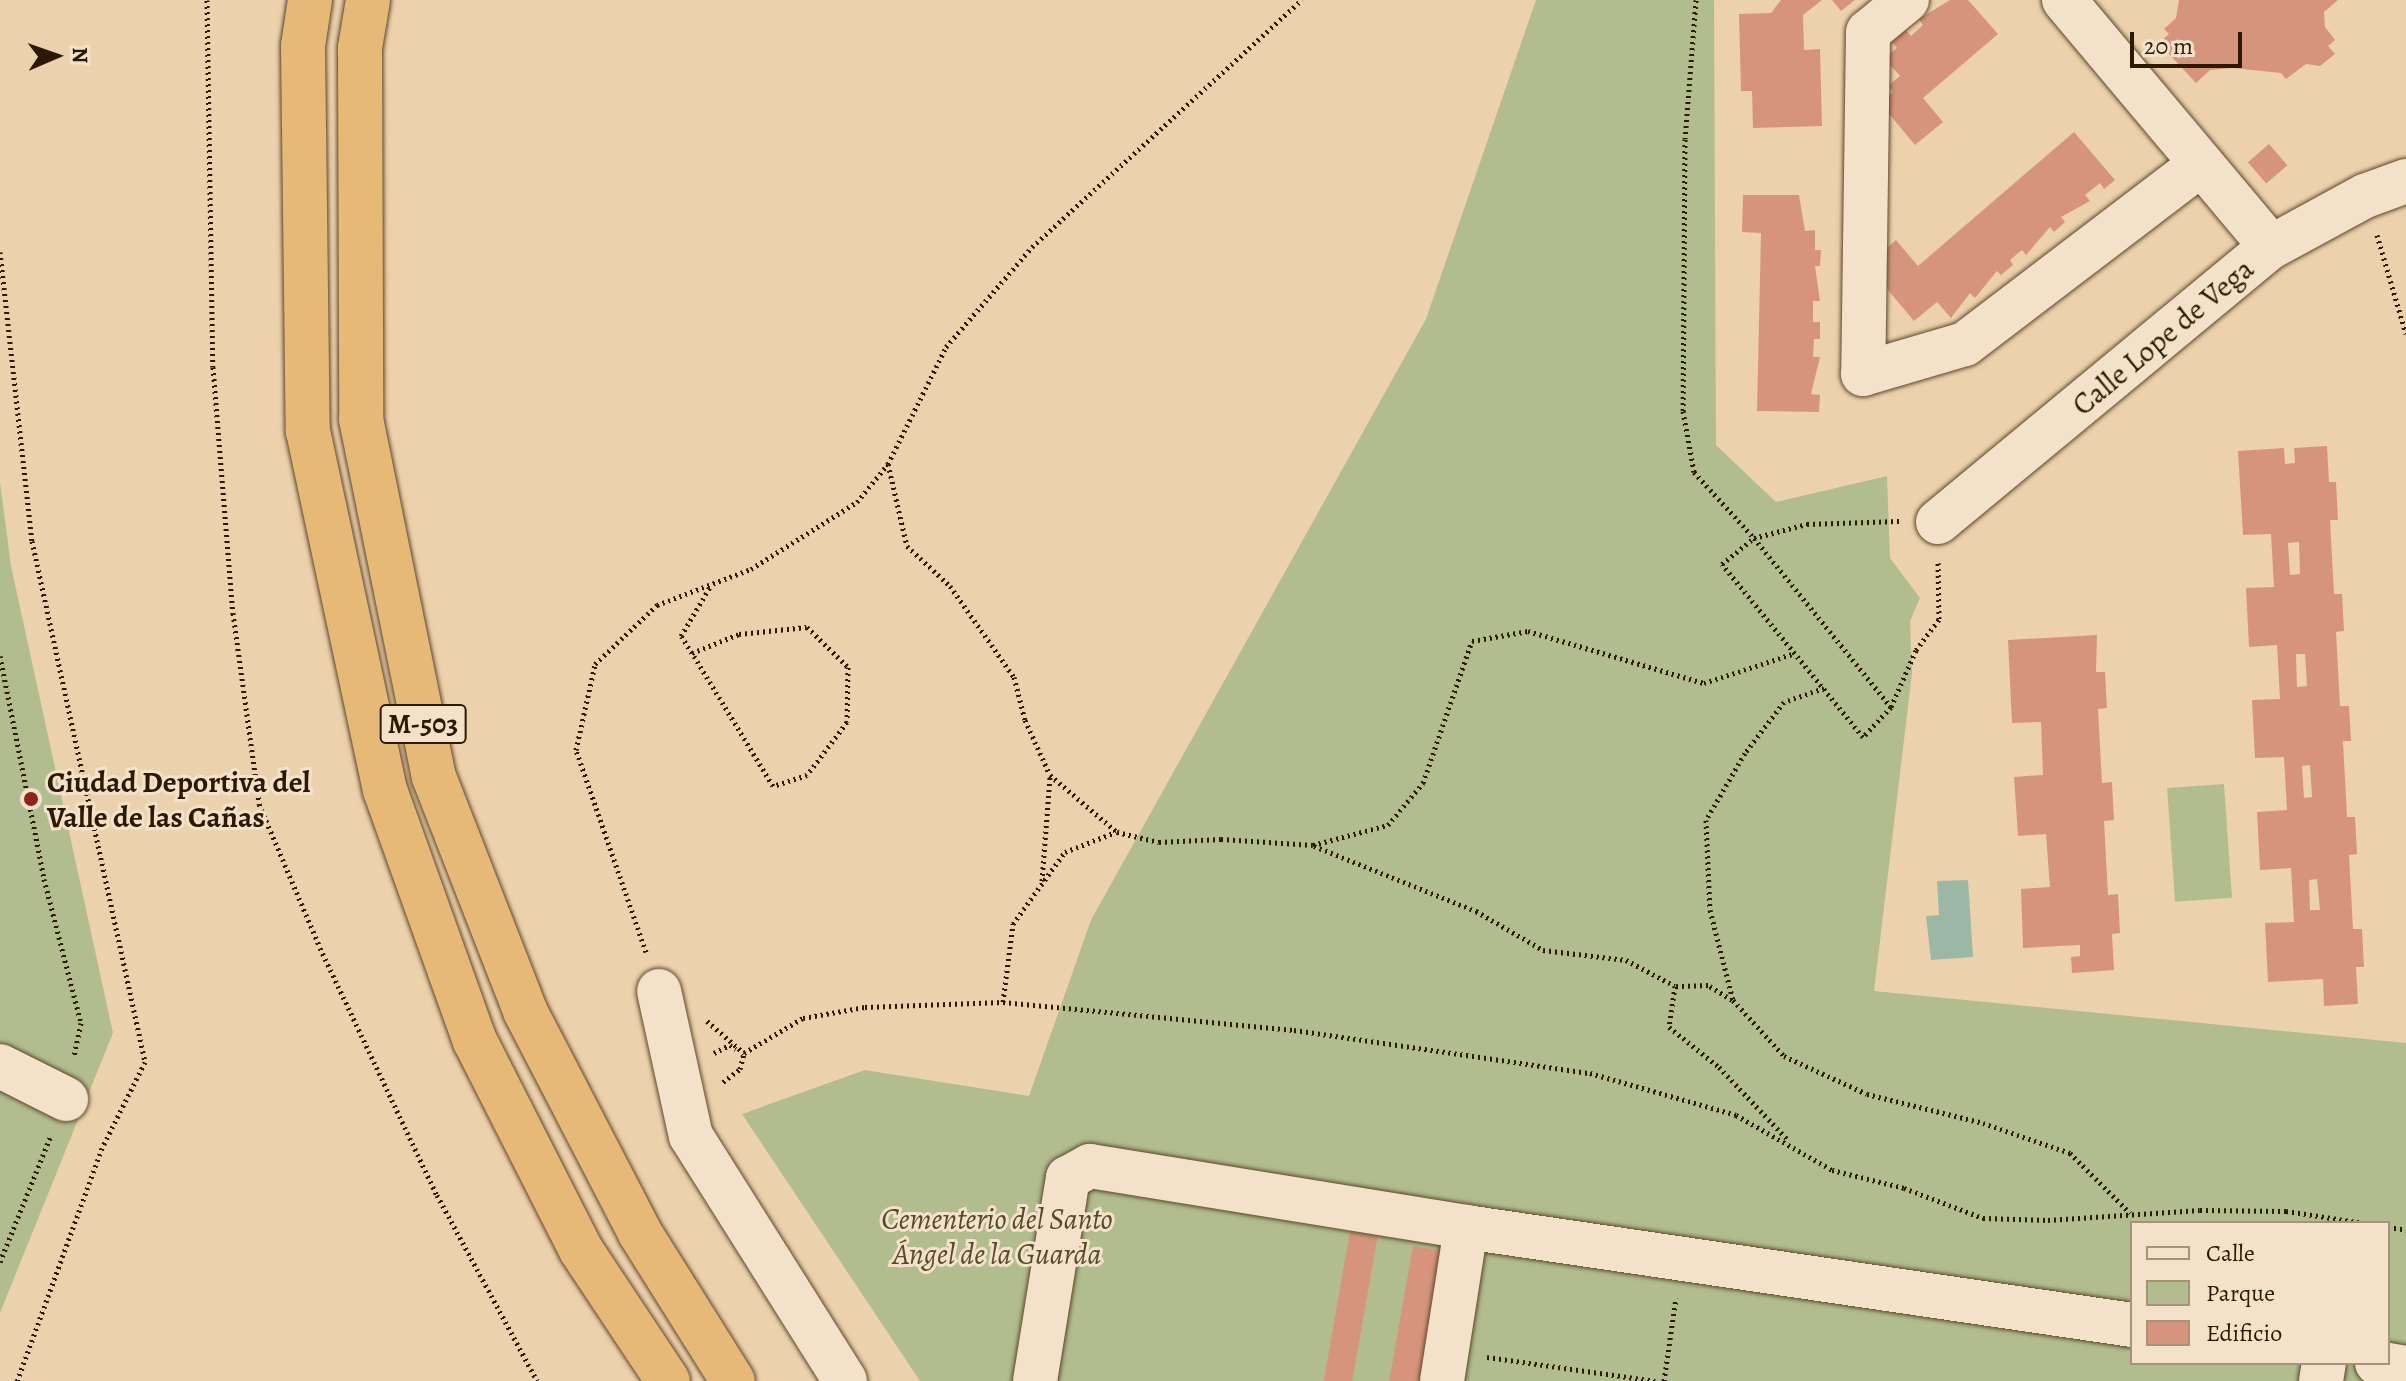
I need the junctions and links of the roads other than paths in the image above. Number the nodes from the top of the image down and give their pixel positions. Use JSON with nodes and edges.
{"nodes":[{"id":1,"x":310,"y":0,"type":"edge"},
{"id":2,"x":368,"y":0,"type":"edge"},
{"id":3,"x":1907,"y":0,"type":"edge"},
{"id":4,"x":2064,"y":0,"type":"edge"},
{"id":5,"x":2201,"y":164,"type":"junction"},
{"id":6,"x":2406,"y":181,"type":"edge"},
{"id":7,"x":2271,"y":247,"type":"junction"},
{"id":8,"x":1938,"y":522,"type":"road end"},
{"id":9,"x":659,"y":991,"type":"road end"},
{"id":10,"x":0,"y":1066,"type":"edge"},
{"id":11,"x":66,"y":1099,"type":"road end"},
{"id":12,"x":1466,"y":1227,"type":"junction"},
{"id":13,"x":2130,"y":1325,"type":"edge"},
{"id":14,"x":1444,"y":1366,"type":"edge"},
{"id":15,"x":668,"y":1381,"type":"edge"},
{"id":16,"x":733,"y":1381,"type":"edge"},
{"id":17,"x":845,"y":1381,"type":"edge"},
{"id":18,"x":1035,"y":1381,"type":"edge"}],
"edges":[{"from":1,"to":15,"type":"highway","number":"M-503"},
{"from":2,"to":16,"type":"highway","number":"M-503"},
{"from":3,"to":5,"type":"street"},
{"from":4,"to":5,"type":"street"},
{"from":5,"to":7,"type":"street"},
{"from":6,"to":7,"type":"street","name":"Calle Lope de Vega"},
{"from":7,"to":8,"type":"street","name":"Calle Lope de Vega"},
{"from":9,"to":17,"type":"street"},
{"from":10,"to":11,"type":"street"},
{"from":12,"to":13,"type":"street"},
{"from":12,"to":14,"type":"street"},
{"from":12,"to":18,"type":"street"}]}
